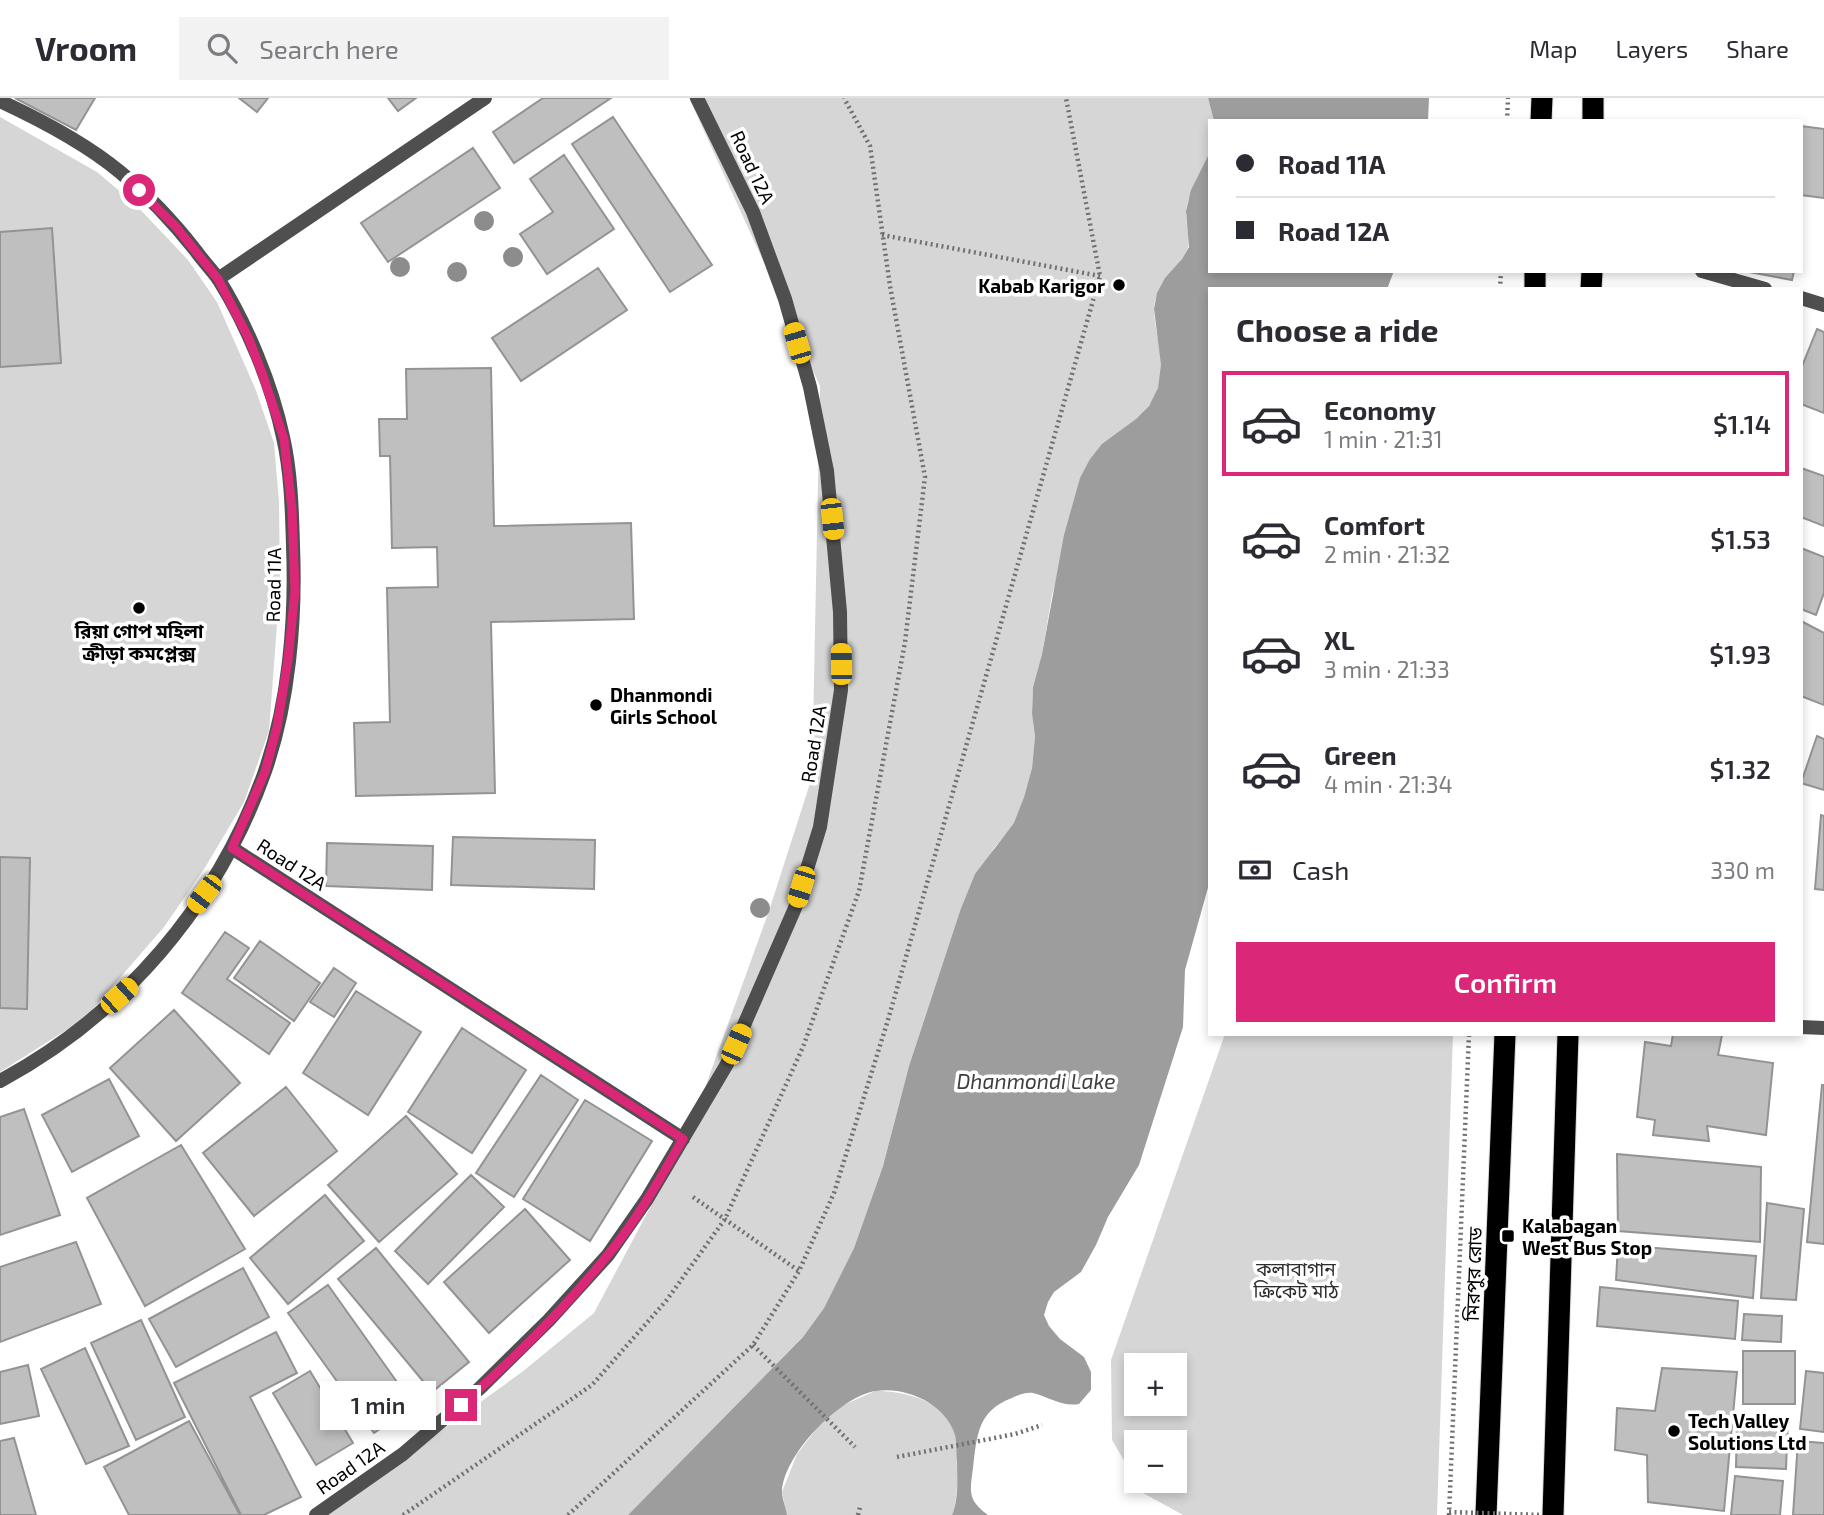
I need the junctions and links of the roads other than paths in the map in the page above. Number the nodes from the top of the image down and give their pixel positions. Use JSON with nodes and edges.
{"nodes":[{"id":1,"x":485,"y":98,"type":"edge"},
{"id":2,"x":697,"y":98,"type":"edge"},
{"id":3,"x":1542,"y":98,"type":"edge"},
{"id":4,"x":1592,"y":98,"type":"edge"},
{"id":5,"x":0,"y":101,"type":"edge"},
{"id":6,"x":1541,"y":119,"type":"edge"},
{"id":7,"x":1592,"y":119,"type":"edge"},
{"id":8,"x":1709,"y":273,"type":"edge"},
{"id":9,"x":218,"y":279,"type":"junction"},
{"id":10,"x":1758,"y":287,"type":"edge"},
{"id":11,"x":1803,"y":300,"type":"edge"},
{"id":12,"x":1824,"y":305,"type":"edge"},
{"id":13,"x":232,"y":848,"type":"junction"},
{"id":14,"x":1803,"y":1027,"type":"edge"},
{"id":15,"x":1824,"y":1028,"type":"edge"},
{"id":16,"x":1505,"y":1036,"type":"edge"},
{"id":17,"x":1568,"y":1036,"type":"edge"},
{"id":18,"x":0,"y":1081,"type":"edge"},
{"id":19,"x":683,"y":1139,"type":"junction"},
{"id":20,"x":316,"y":1515,"type":"edge"},
{"id":21,"x":1486,"y":1515,"type":"edge"},
{"id":22,"x":1553,"y":1515,"type":"edge"}],
"edges":[{"from":1,"to":9,"type":"street"},
{"from":2,"to":19,"type":"street","name":"Road 12A"},
{"from":3,"to":6,"type":"highway"},
{"from":4,"to":7,"type":"highway"},
{"from":5,"to":9,"type":"street","name":"Road 11A"},
{"from":8,"to":10,"type":"street"},
{"from":9,"to":13,"type":"street","name":"Road 11A"},
{"from":11,"to":12,"type":"street"},
{"from":13,"to":18,"type":"street","name":"Road 11A"},
{"from":13,"to":19,"type":"street","name":"Road 12A"},
{"from":14,"to":15,"type":"street"},
{"from":16,"to":21,"type":"highway","name":"মিরপুর রোড"},
{"from":17,"to":22,"type":"highway"},
{"from":19,"to":20,"type":"street","name":"Road 12A"}]}
